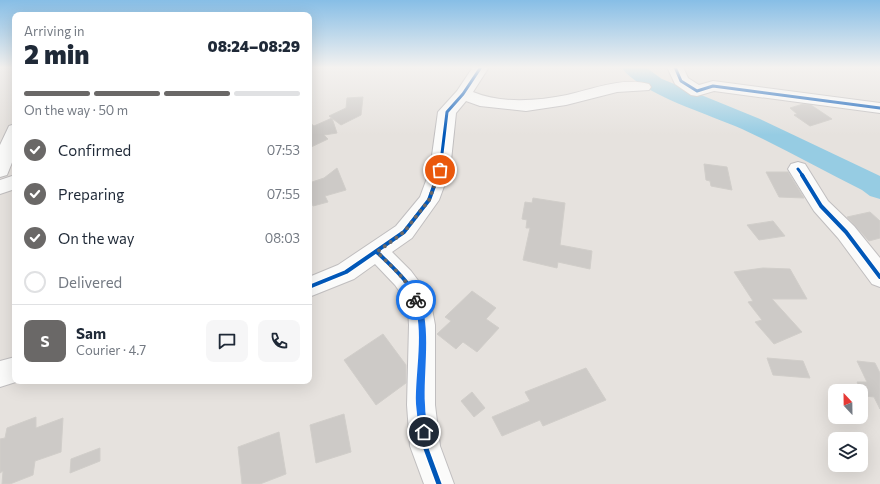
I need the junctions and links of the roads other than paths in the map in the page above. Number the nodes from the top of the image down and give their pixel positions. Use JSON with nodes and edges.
{"nodes":[{"id":1,"x":466,"y":90,"type":"edge"},
{"id":2,"x":607,"y":90,"type":"edge"},
{"id":3,"x":740,"y":90,"type":"edge"},
{"id":4,"x":463,"y":94,"type":"junction"},
{"id":5,"x":880,"y":108,"type":"edge"},
{"id":6,"x":12,"y":138,"type":"edge"},
{"id":7,"x":798,"y":169,"type":"dead end"},
{"id":8,"x":0,"y":170,"type":"edge"},
{"id":9,"x":12,"y":183,"type":"edge"},
{"id":10,"x":0,"y":187,"type":"edge"},
{"id":11,"x":377,"y":252,"type":"junction"},
{"id":12,"x":880,"y":276,"type":"edge"},
{"id":13,"x":312,"y":286,"type":"edge"},
{"id":14,"x":12,"y":371,"type":"edge"},
{"id":15,"x":0,"y":374,"type":"edge"},
{"id":16,"x":439,"y":484,"type":"edge"}],
"edges":[{"from":1,"to":4,"type":"street"},
{"from":2,"to":4,"type":"street"},
{"from":3,"to":5,"type":"street"},
{"from":4,"to":11,"type":"street"},
{"from":6,"to":8,"type":"street"},
{"from":7,"to":12,"type":"street"},
{"from":9,"to":10,"type":"street"},
{"from":11,"to":13,"type":"street"},
{"from":11,"to":16,"type":"street"},
{"from":14,"to":15,"type":"street"}]}
